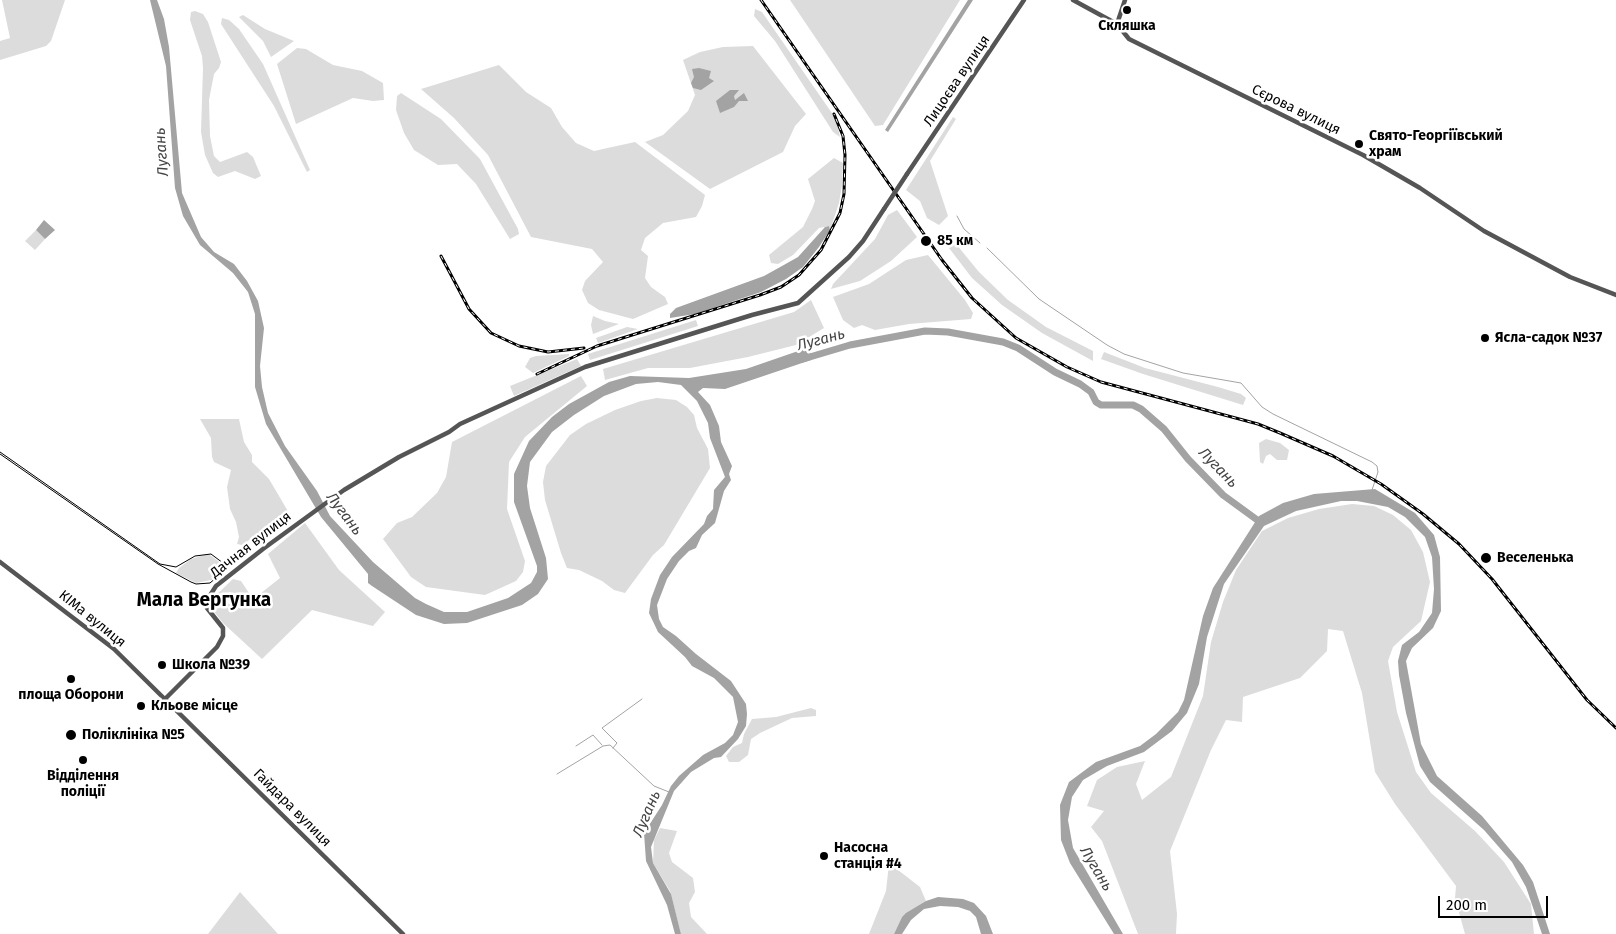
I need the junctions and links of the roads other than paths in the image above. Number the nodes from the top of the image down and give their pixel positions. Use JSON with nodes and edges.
{"nodes":[{"id":1,"x":1024,"y":0,"type":"edge"},
{"id":2,"x":1073,"y":0,"type":"edge"},
{"id":3,"x":1125,"y":0,"type":"edge"},
{"id":4,"x":1117,"y":24,"type":"junction"},
{"id":5,"x":884,"y":209,"type":"joint"},
{"id":6,"x":1616,"y":295,"type":"edge"},
{"id":7,"x":0,"y":562,"type":"edge"},
{"id":8,"x":164,"y":700,"type":"junction"},
{"id":9,"x":403,"y":934,"type":"edge"}],
"edges":[{"from":1,"to":5,"type":"street","name":"Лицоєва вулиця","bridge":true},
{"from":2,"to":4,"type":"street","name":"Сєрова вулиця"},
{"from":3,"to":4,"type":"street"},
{"from":4,"to":6,"type":"street","name":"Сєрова вулиця"},
{"from":5,"to":8,"type":"street","name":"Дачная вулиця"},
{"from":7,"to":8,"type":"street","name":"КІМа вулиця"},
{"from":8,"to":9,"type":"street","name":"Гайдара вулиця"}]}
